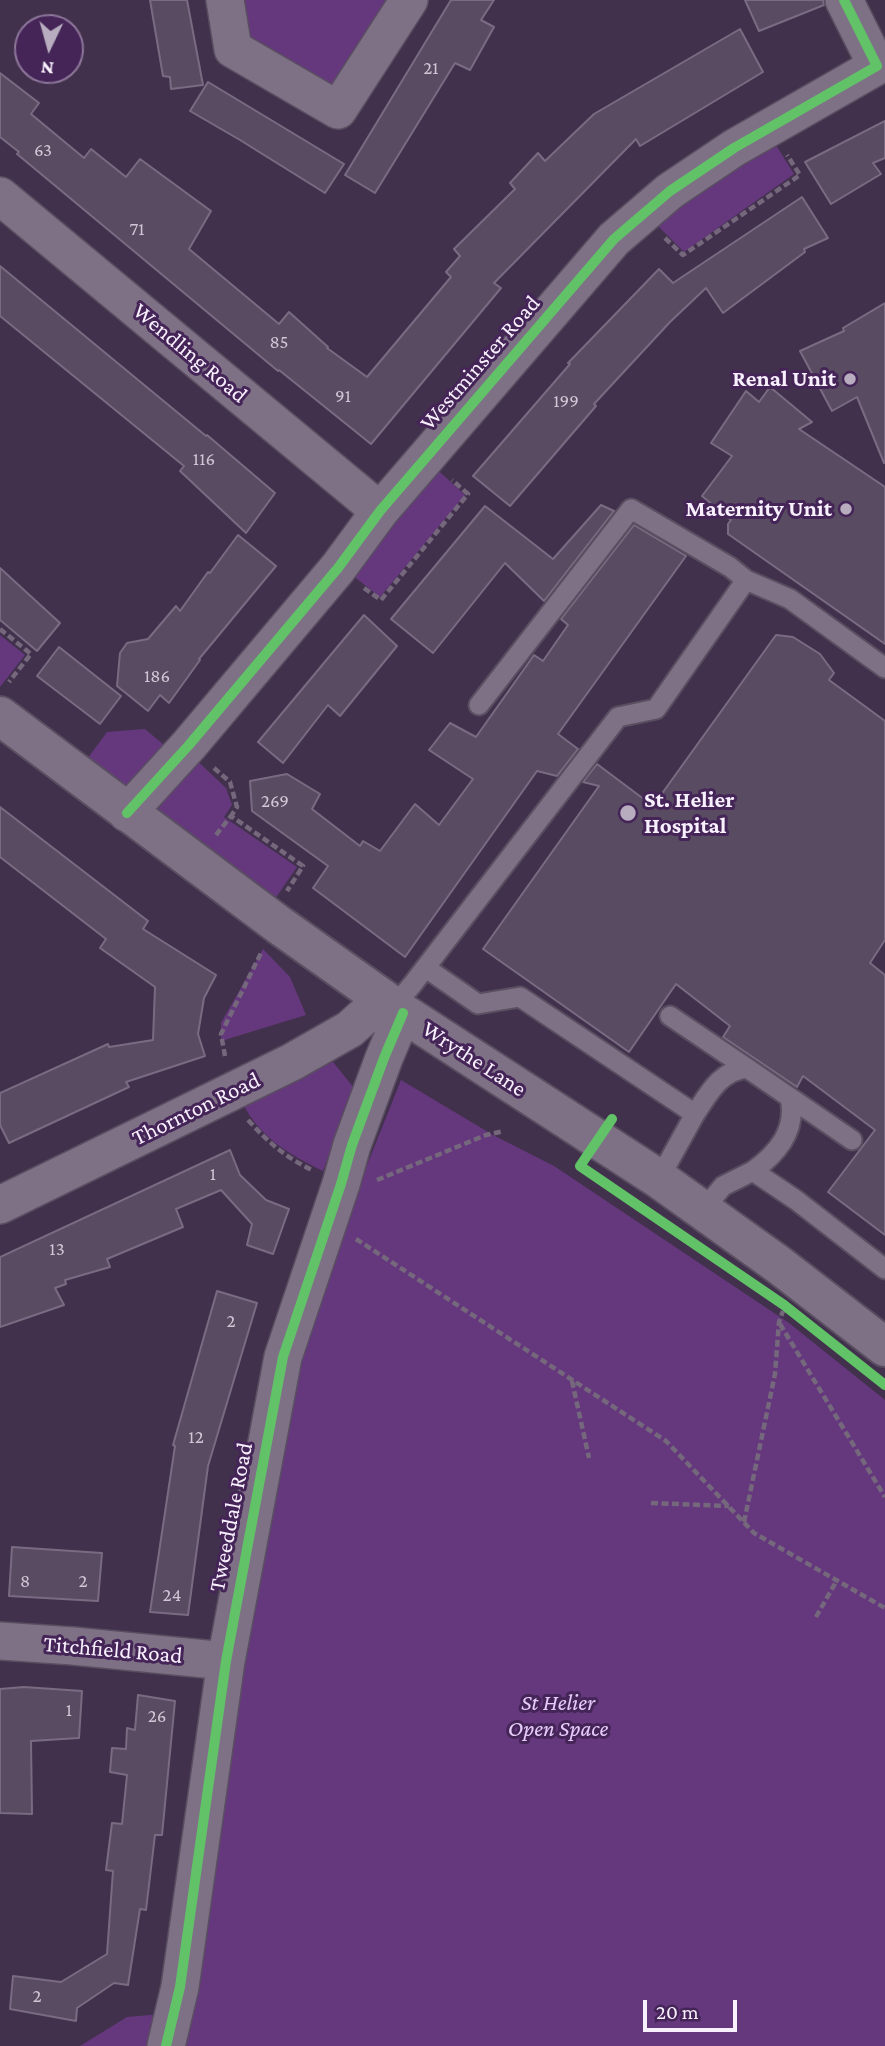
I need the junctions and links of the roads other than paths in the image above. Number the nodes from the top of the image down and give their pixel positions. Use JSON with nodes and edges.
{"nodes":[{"id":1,"x":225,"y":0,"type":"edge"},
{"id":2,"x":409,"y":0,"type":"edge"},
{"id":3,"x":844,"y":0,"type":"edge"},
{"id":4,"x":0,"y":196,"type":"edge"},
{"id":5,"x":380,"y":511,"type":"junction"},
{"id":6,"x":746,"y":580,"type":"junction"},
{"id":7,"x":885,"y":668,"type":"edge"},
{"id":8,"x":4,"y":700,"type":"edge"},
{"id":9,"x":479,"y":705,"type":"dead end"},
{"id":10,"x":127,"y":813,"type":"junction"},
{"id":11,"x":426,"y":968,"type":"junction"},
{"id":12,"x":393,"y":1006,"type":"junction"},
{"id":13,"x":670,"y":1016,"type":"dead end"},
{"id":14,"x":747,"y":1068,"type":"junction"},
{"id":15,"x":790,"y":1098,"type":"junction"},
{"id":16,"x":695,"y":1115,"type":"junction"},
{"id":17,"x":852,"y":1140,"type":"dead end"},
{"id":18,"x":753,"y":1171,"type":"junction"},
{"id":19,"x":659,"y":1180,"type":"junction"},
{"id":20,"x":0,"y":1205,"type":"edge"},
{"id":21,"x":703,"y":1210,"type":"junction"},
{"id":22,"x":885,"y":1269,"type":"edge"},
{"id":23,"x":885,"y":1347,"type":"edge"},
{"id":24,"x":0,"y":1641,"type":"edge"},
{"id":25,"x":226,"y":1661,"type":"junction"},
{"id":26,"x":166,"y":2046,"type":"edge"}],
"edges":[{"from":1,"to":2,"type":"street"},
{"from":3,"to":5,"type":"street","name":"Westminster Road"},
{"from":4,"to":5,"type":"street","name":"Wendling Road"},
{"from":5,"to":10,"type":"street","name":"Westminster Road"},
{"from":6,"to":7,"type":"lane"},
{"from":6,"to":9,"type":"lane"},
{"from":6,"to":11,"type":"lane"},
{"from":8,"to":10,"type":"main road","name":"Wrythe Lane"},
{"from":10,"to":12,"type":"main road","name":"Wrythe Lane"},
{"from":11,"to":12,"type":"lane"},
{"from":11,"to":16,"type":"lane"},
{"from":12,"to":19,"type":"main road","name":"Wrythe Lane"},
{"from":12,"to":20,"type":"street","name":"Thornton Road"},
{"from":12,"to":25,"type":"street","name":"Tweeddale Road"},
{"from":13,"to":14,"type":"lane"},
{"from":14,"to":15,"type":"lane"},
{"from":14,"to":16,"type":"lane"},
{"from":15,"to":17,"type":"lane"},
{"from":15,"to":18,"type":"lane"},
{"from":16,"to":19,"type":"lane"},
{"from":18,"to":21,"type":"lane"},
{"from":18,"to":22,"type":"lane"},
{"from":19,"to":21,"type":"main road","name":"Wrythe Lane"},
{"from":21,"to":23,"type":"main road","name":"Wrythe Lane"},
{"from":24,"to":25,"type":"street","name":"Titchfield Road"},
{"from":25,"to":26,"type":"street","name":"Tweeddale Road"}]}
